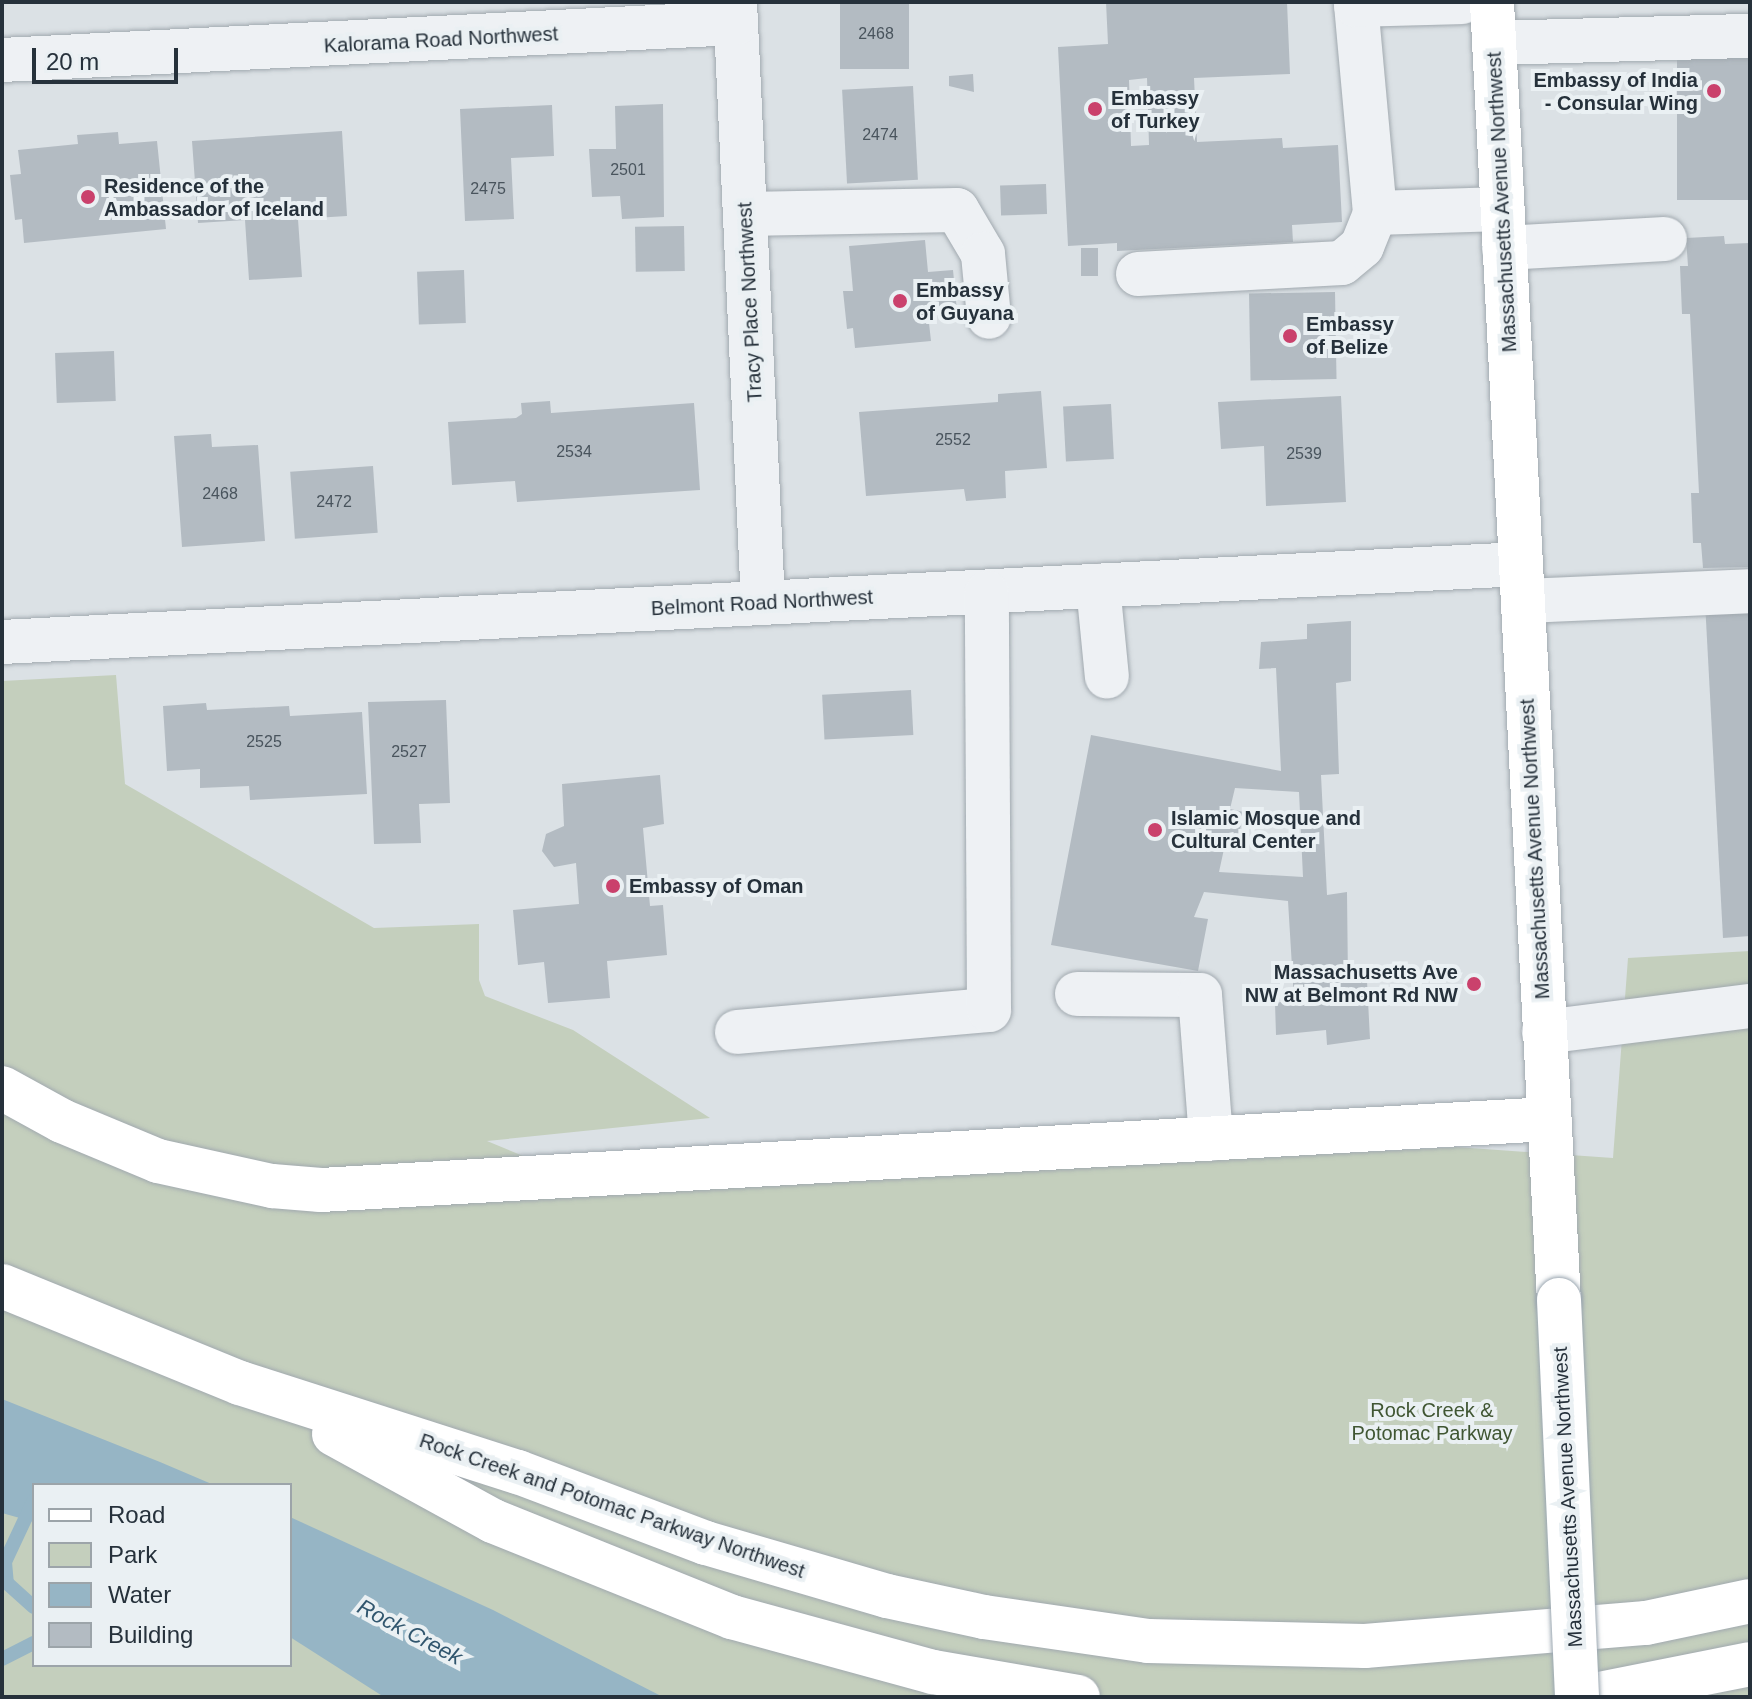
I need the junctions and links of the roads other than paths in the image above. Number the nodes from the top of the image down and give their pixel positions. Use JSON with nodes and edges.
{"nodes":[{"id":1,"x":1462,"y":2,"type":"edge"},
{"id":2,"x":736,"y":12,"type":"edge"},
{"id":3,"x":471,"y":21,"type":"edge"},
{"id":4,"x":1627,"y":21,"type":"edge"},
{"id":5,"x":1493,"y":23,"type":"edge"},
{"id":6,"x":1750,"y":36,"type":"edge"},
{"id":7,"x":2,"y":60,"type":"edge"},
{"id":8,"x":1375,"y":213,"type":"junction"},
{"id":9,"x":745,"y":214,"type":"junction"},
{"id":10,"x":1503,"y":229,"type":"junction"},
{"id":11,"x":1665,"y":239,"type":"dead end"},
{"id":12,"x":1138,"y":274,"type":"dead end"},
{"id":13,"x":989,"y":317,"type":"dead end"},
{"id":14,"x":1523,"y":583,"type":"junction"},
{"id":15,"x":1098,"y":586,"type":"junction"},
{"id":16,"x":1750,"y":591,"type":"edge"},
{"id":17,"x":987,"y":593,"type":"junction"},
{"id":18,"x":763,"y":602,"type":"junction"},
{"id":19,"x":2,"y":642,"type":"edge"},
{"id":20,"x":1107,"y":677,"type":"dead end"},
{"id":21,"x":1077,"y":994,"type":"dead end"},
{"id":22,"x":1750,"y":1006,"type":"edge"},
{"id":23,"x":737,"y":1032,"type":"dead end"},
{"id":24,"x":1544,"y":1032,"type":"junction"},
{"id":25,"x":2,"y":1088,"type":"edge"},
{"id":26,"x":1549,"y":1119,"type":"junction"},
{"id":27,"x":1211,"y":1139,"type":"junction"},
{"id":28,"x":2,"y":1286,"type":"edge"},
{"id":29,"x":240,"y":1383,"type":"junction"},
{"id":30,"x":1750,"y":1601,"type":"edge"},
{"id":31,"x":1750,"y":1664,"type":"edge"},
{"id":32,"x":1078,"y":1697,"type":"edge"},
{"id":33,"x":1577,"y":1697,"type":"edge"},
{"id":34,"x":1584,"y":1697,"type":"edge"}],
"edges":[{"from":1,"to":8,"type":"street"},
{"from":2,"to":3,"type":"street","name":"Kalorama Road Northwest"},
{"from":2,"to":9,"type":"street","name":"Tracy Place Northwest"},
{"from":3,"to":7,"type":"street","name":"Kalorama Road Northwest"},
{"from":4,"to":5,"type":"street"},
{"from":4,"to":6,"type":"street"},
{"from":5,"to":10,"type":"main road","name":"Massachusetts Avenue Northwest"},
{"from":8,"to":10,"type":"street"},
{"from":8,"to":12,"type":"street"},
{"from":9,"to":13,"type":"street"},
{"from":9,"to":18,"type":"street","name":"Tracy Place Northwest"},
{"from":10,"to":11,"type":"street"},
{"from":10,"to":14,"type":"main road","name":"Massachusetts Avenue Northwest"},
{"from":14,"to":15,"type":"street","name":"Belmont Road Northwest"},
{"from":14,"to":16,"type":"street","name":"Belmont Road Northwest"},
{"from":14,"to":24,"type":"main road","name":"Massachusetts Avenue Northwest"},
{"from":15,"to":17,"type":"street","name":"Belmont Road Northwest"},
{"from":15,"to":20,"type":"street"},
{"from":17,"to":18,"type":"street","name":"Belmont Road Northwest"},
{"from":17,"to":23,"type":"street"},
{"from":18,"to":19,"type":"street","name":"Belmont Road Northwest"},
{"from":21,"to":27,"type":"street"},
{"from":22,"to":24,"type":"street"},
{"from":24,"to":26,"type":"main road","name":"Massachusetts Avenue Northwest"},
{"from":25,"to":27,"type":"main road"},
{"from":26,"to":27,"type":"main road"},
{"from":26,"to":33,"type":"main road","name":"Massachusetts Avenue Northwest","bridge":true},
{"from":28,"to":29,"type":"main road","name":"Rock Creek and Potomac Parkway Northwest"},
{"from":29,"to":30,"type":"main road","name":"Rock Creek and Potomac Parkway Northwest"},
{"from":29,"to":32,"type":"main road","name":"Rock Creek and Potomac Parkway Northwest"},
{"from":31,"to":34,"type":"main road"}]}
